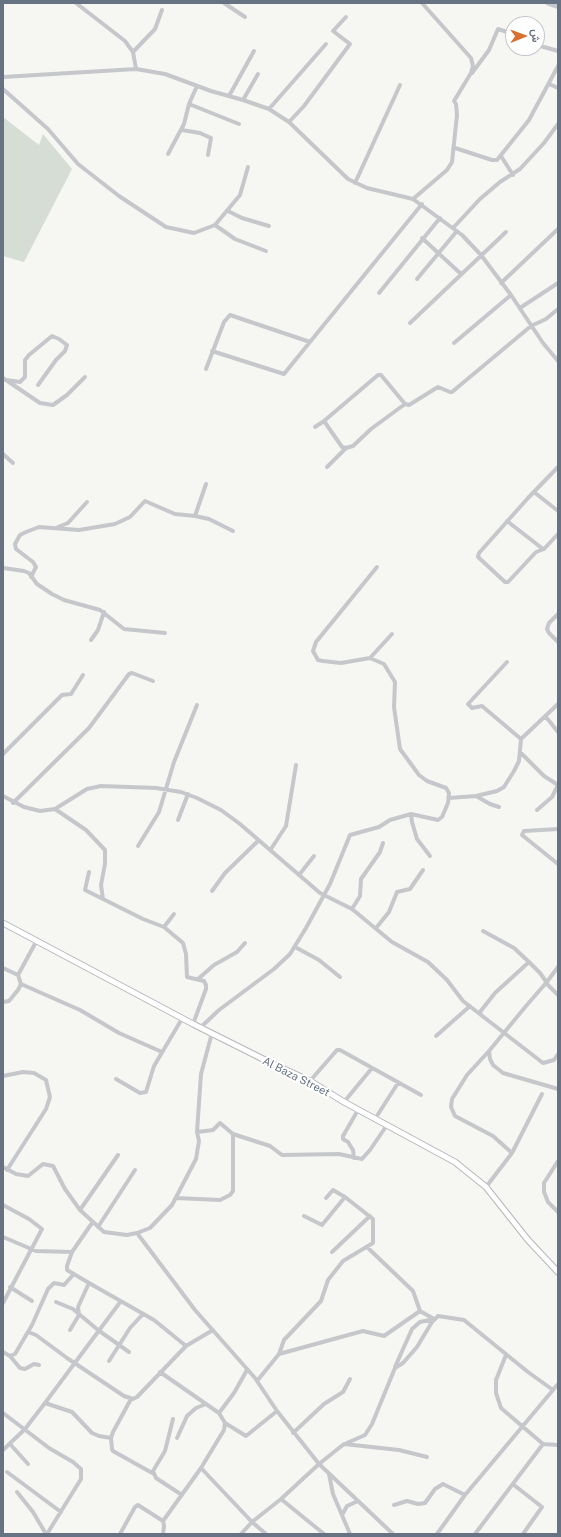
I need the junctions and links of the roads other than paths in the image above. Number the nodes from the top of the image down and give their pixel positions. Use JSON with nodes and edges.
{"nodes":[{"id":1,"x":76,"y":3,"type":"edge"},
{"id":2,"x":224,"y":3,"type":"edge"},
{"id":3,"x":422,"y":3,"type":"edge"},
{"id":4,"x":546,"y":3,"type":"edge"},
{"id":5,"x":558,"y":8,"type":"edge"},
{"id":6,"x":162,"y":10,"type":"dead end"},
{"id":7,"x":245,"y":17,"type":"dead end"},
{"id":8,"x":346,"y":17,"type":"dead end"},
{"id":9,"x":505,"y":30,"type":"edge"},
{"id":10,"x":326,"y":44,"type":"dead end"},
{"id":11,"x":545,"y":47,"type":"edge"},
{"id":12,"x":254,"y":50,"type":"dead end"},
{"id":13,"x":558,"y":51,"type":"edge"},
{"id":14,"x":133,"y":52,"type":"junction"},
{"id":15,"x":558,"y":66,"type":"edge"},
{"id":16,"x":136,"y":69,"type":"junction"},
{"id":17,"x":258,"y":74,"type":"dead end"},
{"id":18,"x":4,"y":77,"type":"edge"},
{"id":19,"x":549,"y":84,"type":"junction"},
{"id":20,"x":400,"y":85,"type":"dead end"},
{"id":21,"x":197,"y":86,"type":"junction"},
{"id":22,"x":558,"y":88,"type":"edge"},
{"id":23,"x":3,"y":89,"type":"edge"},
{"id":24,"x":229,"y":96,"type":"junction"},
{"id":25,"x":243,"y":100,"type":"junction"},
{"id":26,"x":189,"y":104,"type":"junction"},
{"id":27,"x":456,"y":104,"type":"junction"},
{"id":28,"x":269,"y":109,"type":"junction"},
{"id":29,"x":289,"y":122,"type":"junction"},
{"id":30,"x":239,"y":124,"type":"dead end"},
{"id":31,"x":558,"y":124,"type":"edge"},
{"id":32,"x":556,"y":129,"type":"edge"},
{"id":33,"x":182,"y":130,"type":"junction"},
{"id":34,"x":455,"y":148,"type":"junction"},
{"id":35,"x":168,"y":154,"type":"dead end"},
{"id":36,"x":208,"y":155,"type":"dead end"},
{"id":37,"x":501,"y":156,"type":"junction"},
{"id":38,"x":248,"y":167,"type":"dead end"},
{"id":39,"x":512,"y":175,"type":"junction"},
{"id":40,"x":355,"y":183,"type":"junction"},
{"id":41,"x":413,"y":199,"type":"junction"},
{"id":42,"x":422,"y":204,"type":"junction"},
{"id":43,"x":228,"y":211,"type":"junction"},
{"id":44,"x":440,"y":218,"type":"junction"},
{"id":45,"x":215,"y":226,"type":"junction"},
{"id":46,"x":269,"y":226,"type":"dead end"},
{"id":47,"x":453,"y":228,"type":"junction"},
{"id":48,"x":558,"y":229,"type":"edge"},
{"id":49,"x":457,"y":231,"type":"junction"},
{"id":50,"x":506,"y":232,"type":"dead end"},
{"id":51,"x":422,"y":238,"type":"junction"},
{"id":52,"x":266,"y":251,"type":"dead end"},
{"id":53,"x":438,"y":253,"type":"junction"},
{"id":54,"x":481,"y":255,"type":"junction"},
{"id":55,"x":461,"y":274,"type":"junction"},
{"id":56,"x":417,"y":279,"type":"dead end"},
{"id":57,"x":501,"y":283,"type":"junction"},
{"id":58,"x":558,"y":283,"type":"edge"},
{"id":59,"x":379,"y":293,"type":"dead end"},
{"id":60,"x":511,"y":295,"type":"junction"},
{"id":61,"x":520,"y":308,"type":"junction"},
{"id":62,"x":558,"y":309,"type":"edge"},
{"id":63,"x":410,"y":323,"type":"dead end"},
{"id":64,"x":531,"y":326,"type":"junction"},
{"id":65,"x":310,"y":342,"type":"junction"},
{"id":66,"x":454,"y":343,"type":"dead end"},
{"id":67,"x":212,"y":351,"type":"junction"},
{"id":68,"x":558,"y":361,"type":"edge"},
{"id":69,"x":206,"y":369,"type":"dead end"},
{"id":70,"x":85,"y":377,"type":"dead end"},
{"id":71,"x":5,"y":379,"type":"edge"},
{"id":72,"x":38,"y":385,"type":"dead end"},
{"id":73,"x":405,"y":404,"type":"junction"},
{"id":74,"x":324,"y":421,"type":"junction"},
{"id":75,"x":315,"y":427,"type":"dead end"},
{"id":76,"x":346,"y":448,"type":"junction"},
{"id":77,"x":3,"y":454,"type":"edge"},
{"id":78,"x":13,"y":463,"type":"dead end"},
{"id":79,"x":327,"y":467,"type":"dead end"},
{"id":80,"x":558,"y":467,"type":"edge"},
{"id":81,"x":206,"y":484,"type":"dead end"},
{"id":82,"x":534,"y":492,"type":"junction"},
{"id":83,"x":87,"y":502,"type":"dead end"},
{"id":84,"x":558,"y":511,"type":"edge"},
{"id":85,"x":195,"y":516,"type":"junction"},
{"id":86,"x":507,"y":521,"type":"junction"},
{"id":87,"x":56,"y":528,"type":"junction"},
{"id":88,"x":233,"y":530,"type":"dead end"},
{"id":89,"x":558,"y":534,"type":"edge"},
{"id":90,"x":543,"y":549,"type":"junction"},
{"id":91,"x":377,"y":567,"type":"dead end"},
{"id":92,"x":3,"y":568,"type":"edge"},
{"id":93,"x":31,"y":577,"type":"junction"},
{"id":94,"x":104,"y":612,"type":"junction"},
{"id":95,"x":558,"y":614,"type":"edge"},
{"id":96,"x":165,"y":633,"type":"dead end"},
{"id":97,"x":392,"y":634,"type":"dead end"},
{"id":98,"x":91,"y":640,"type":"dead end"},
{"id":99,"x":558,"y":642,"type":"edge"},
{"id":100,"x":370,"y":658,"type":"junction"},
{"id":101,"x":507,"y":662,"type":"dead end"},
{"id":102,"x":83,"y":674,"type":"dead end"},
{"id":103,"x":153,"y":681,"type":"dead end"},
{"id":104,"x":558,"y":704,"type":"edge"},
{"id":105,"x":197,"y":705,"type":"dead end"},
{"id":106,"x":546,"y":718,"type":"junction"},
{"id":107,"x":558,"y":732,"type":"edge"},
{"id":108,"x":521,"y":739,"type":"junction"},
{"id":109,"x":520,"y":752,"type":"junction"},
{"id":110,"x":3,"y":754,"type":"edge"},
{"id":111,"x":296,"y":765,"type":"dead end"},
{"id":112,"x":558,"y":785,"type":"edge"},
{"id":113,"x":167,"y":790,"type":"junction"},
{"id":114,"x":188,"y":794,"type":"junction"},
{"id":115,"x":3,"y":796,"type":"edge"},
{"id":116,"x":476,"y":796,"type":"junction"},
{"id":117,"x":449,"y":798,"type":"junction"},
{"id":118,"x":13,"y":803,"type":"junction"},
{"id":119,"x":499,"y":807,"type":"dead end"},
{"id":120,"x":55,"y":809,"type":"junction"},
{"id":121,"x":537,"y":810,"type":"dead end"},
{"id":122,"x":411,"y":814,"type":"junction"},
{"id":123,"x":178,"y":820,"type":"dead end"},
{"id":124,"x":558,"y":829,"type":"edge"},
{"id":125,"x":258,"y":841,"type":"junction"},
{"id":126,"x":383,"y":842,"type":"dead end"},
{"id":127,"x":138,"y":846,"type":"dead end"},
{"id":128,"x":271,"y":849,"type":"junction"},
{"id":129,"x":314,"y":856,"type":"dead end"},
{"id":130,"x":430,"y":856,"type":"dead end"},
{"id":131,"x":558,"y":864,"type":"edge"},
{"id":132,"x":423,"y":870,"type":"dead end"},
{"id":133,"x":89,"y":872,"type":"dead end"},
{"id":134,"x":299,"y":875,"type":"junction"},
{"id":135,"x":212,"y":891,"type":"dead end"},
{"id":136,"x":324,"y":895,"type":"junction"},
{"id":137,"x":103,"y":899,"type":"junction"},
{"id":138,"x":352,"y":909,"type":"junction"},
{"id":139,"x":174,"y":914,"type":"dead end"},
{"id":140,"x":4,"y":925,"type":"edge"},
{"id":141,"x":164,"y":927,"type":"junction"},
{"id":142,"x":376,"y":928,"type":"junction"},
{"id":143,"x":483,"y":931,"type":"dead end"},
{"id":144,"x":36,"y":942,"type":"junction"},
{"id":145,"x":245,"y":943,"type":"dead end"},
{"id":146,"x":294,"y":947,"type":"junction"},
{"id":147,"x":528,"y":962,"type":"junction"},
{"id":148,"x":558,"y":967,"type":"edge"},
{"id":149,"x":3,"y":968,"type":"edge"},
{"id":150,"x":18,"y":975,"type":"junction"},
{"id":151,"x":340,"y":977,"type":"dead end"},
{"id":152,"x":198,"y":979,"type":"junction"},
{"id":153,"x":21,"y":984,"type":"junction"},
{"id":154,"x":546,"y":984,"type":"junction"},
{"id":155,"x":558,"y":995,"type":"edge"},
{"id":156,"x":3,"y":1002,"type":"edge"},
{"id":157,"x":470,"y":1006,"type":"junction"},
{"id":158,"x":481,"y":1015,"type":"junction"},
{"id":159,"x":183,"y":1017,"type":"junction"},
{"id":160,"x":193,"y":1024,"type":"junction"},
{"id":161,"x":201,"y":1027,"type":"junction"},
{"id":162,"x":504,"y":1032,"type":"junction"},
{"id":163,"x":212,"y":1033,"type":"junction"},
{"id":164,"x":436,"y":1036,"type":"dead end"},
{"id":165,"x":162,"y":1052,"type":"junction"},
{"id":166,"x":489,"y":1052,"type":"junction"},
{"id":167,"x":558,"y":1054,"type":"edge"},
{"id":168,"x":372,"y":1068,"type":"junction"},
{"id":169,"x":3,"y":1076,"type":"edge"},
{"id":170,"x":116,"y":1079,"type":"dead end"},
{"id":171,"x":310,"y":1081,"type":"junction"},
{"id":172,"x":398,"y":1083,"type":"junction"},
{"id":173,"x":558,"y":1089,"type":"edge"},
{"id":174,"x":542,"y":1094,"type":"dead end"},
{"id":175,"x":421,"y":1095,"type":"dead end"},
{"id":176,"x":344,"y":1102,"type":"junction"},
{"id":177,"x":358,"y":1110,"type":"junction"},
{"id":178,"x":375,"y":1119,"type":"junction"},
{"id":179,"x":387,"y":1125,"type":"junction"},
{"id":180,"x":197,"y":1132,"type":"junction"},
{"id":181,"x":233,"y":1134,"type":"junction"},
{"id":182,"x":512,"y":1154,"type":"junction"},
{"id":183,"x":118,"y":1155,"type":"dead end"},
{"id":184,"x":354,"y":1158,"type":"junction"},
{"id":185,"x":558,"y":1161,"type":"edge"},
{"id":186,"x":3,"y":1167,"type":"edge"},
{"id":187,"x":7,"y":1170,"type":"junction"},
{"id":188,"x":135,"y":1170,"type":"dead end"},
{"id":189,"x":486,"y":1187,"type":"junction"},
{"id":190,"x":345,"y":1197,"type":"junction"},
{"id":191,"x":176,"y":1198,"type":"junction"},
{"id":192,"x":326,"y":1198,"type":"dead end"},
{"id":193,"x":3,"y":1205,"type":"edge"},
{"id":194,"x":80,"y":1210,"type":"junction"},
{"id":195,"x":558,"y":1212,"type":"edge"},
{"id":196,"x":304,"y":1216,"type":"dead end"},
{"id":197,"x":370,"y":1216,"type":"junction"},
{"id":198,"x":92,"y":1223,"type":"junction"},
{"id":199,"x":98,"y":1227,"type":"junction"},
{"id":200,"x":137,"y":1233,"type":"junction"},
{"id":201,"x":3,"y":1237,"type":"edge"},
{"id":202,"x":368,"y":1248,"type":"junction"},
{"id":203,"x":30,"y":1249,"type":"junction"},
{"id":204,"x":72,"y":1252,"type":"junction"},
{"id":205,"x":332,"y":1252,"type":"dead end"},
{"id":206,"x":558,"y":1272,"type":"edge"},
{"id":207,"x":74,"y":1275,"type":"junction"},
{"id":208,"x":89,"y":1283,"type":"junction"},
{"id":209,"x":10,"y":1286,"type":"junction"},
{"id":210,"x":121,"y":1300,"type":"junction"},
{"id":211,"x":32,"y":1301,"type":"dead end"},
{"id":212,"x":56,"y":1302,"type":"dead end"},
{"id":213,"x":3,"y":1303,"type":"edge"},
{"id":214,"x":420,"y":1311,"type":"junction"},
{"id":215,"x":143,"y":1314,"type":"junction"},
{"id":216,"x":79,"y":1315,"type":"junction"},
{"id":217,"x":434,"y":1319,"type":"junction"},
{"id":218,"x":70,"y":1330,"type":"dead end"},
{"id":219,"x":98,"y":1330,"type":"junction"},
{"id":220,"x":212,"y":1330,"type":"junction"},
{"id":221,"x":28,"y":1332,"type":"junction"},
{"id":222,"x":119,"y":1345,"type":"junction"},
{"id":223,"x":186,"y":1346,"type":"junction"},
{"id":224,"x":3,"y":1352,"type":"edge"},
{"id":225,"x":130,"y":1352,"type":"dead end"},
{"id":226,"x":279,"y":1354,"type":"junction"},
{"id":227,"x":506,"y":1355,"type":"junction"},
{"id":228,"x":10,"y":1356,"type":"junction"},
{"id":229,"x":109,"y":1361,"type":"dead end"},
{"id":230,"x":76,"y":1364,"type":"junction"},
{"id":231,"x":39,"y":1365,"type":"dead end"},
{"id":232,"x":395,"y":1368,"type":"junction"},
{"id":233,"x":247,"y":1370,"type":"junction"},
{"id":234,"x":160,"y":1372,"type":"junction"},
{"id":235,"x":350,"y":1379,"type":"dead end"},
{"id":236,"x":257,"y":1382,"type":"junction"},
{"id":237,"x":558,"y":1384,"type":"edge"},
{"id":238,"x":553,"y":1390,"type":"junction"},
{"id":239,"x":131,"y":1399,"type":"junction"},
{"id":240,"x":45,"y":1403,"type":"junction"},
{"id":241,"x":206,"y":1404,"type":"junction"},
{"id":242,"x":277,"y":1411,"type":"junction"},
{"id":243,"x":3,"y":1413,"type":"edge"},
{"id":244,"x":219,"y":1413,"type":"junction"},
{"id":245,"x":173,"y":1419,"type":"dead end"},
{"id":246,"x":226,"y":1423,"type":"junction"},
{"id":247,"x":522,"y":1428,"type":"junction"},
{"id":248,"x":25,"y":1429,"type":"junction"},
{"id":249,"x":293,"y":1432,"type":"junction"},
{"id":250,"x":111,"y":1438,"type":"junction"},
{"id":251,"x":177,"y":1438,"type":"dead end"},
{"id":252,"x":10,"y":1444,"type":"junction"},
{"id":253,"x":344,"y":1444,"type":"junction"},
{"id":254,"x":543,"y":1444,"type":"junction"},
{"id":255,"x":558,"y":1445,"type":"edge"},
{"id":256,"x":3,"y":1450,"type":"edge"},
{"id":257,"x":427,"y":1457,"type":"dead end"},
{"id":258,"x":28,"y":1464,"type":"dead end"},
{"id":259,"x":320,"y":1464,"type":"junction"},
{"id":260,"x":201,"y":1468,"type":"junction"},
{"id":261,"x":8,"y":1472,"type":"dead end"},
{"id":262,"x":154,"y":1474,"type":"junction"},
{"id":263,"x":329,"y":1474,"type":"junction"},
{"id":264,"x":514,"y":1485,"type":"junction"},
{"id":265,"x":17,"y":1492,"type":"dead end"},
{"id":266,"x":182,"y":1495,"type":"junction"},
{"id":267,"x":465,"y":1495,"type":"junction"},
{"id":268,"x":281,"y":1499,"type":"junction"},
{"id":269,"x":358,"y":1501,"type":"junction"},
{"id":270,"x":394,"y":1505,"type":"dead end"},
{"id":271,"x":61,"y":1512,"type":"junction"},
{"id":272,"x":342,"y":1515,"type":"junction"},
{"id":273,"x":163,"y":1521,"type":"junction"},
{"id":274,"x":252,"y":1522,"type":"junction"},
{"id":275,"x":47,"y":1534,"type":"edge"},
{"id":276,"x":120,"y":1534,"type":"edge"},
{"id":277,"x":163,"y":1534,"type":"edge"},
{"id":278,"x":241,"y":1534,"type":"edge"},
{"id":279,"x":266,"y":1534,"type":"edge"},
{"id":280,"x":324,"y":1534,"type":"edge"},
{"id":281,"x":350,"y":1534,"type":"edge"},
{"id":282,"x":393,"y":1534,"type":"edge"},
{"id":283,"x":437,"y":1534,"type":"edge"},
{"id":284,"x":475,"y":1534,"type":"edge"},
{"id":285,"x":523,"y":1534,"type":"edge"}],
"edges":[{"from":1,"to":14,"type":"street"},
{"from":2,"to":7,"type":"street"},
{"from":3,"to":27,"type":"street"},
{"from":4,"to":5,"type":"street"},
{"from":6,"to":14,"type":"street"},
{"from":8,"to":29,"type":"street"},
{"from":9,"to":27,"type":"street"},
{"from":10,"to":28,"type":"street"},
{"from":11,"to":13,"type":"street"},
{"from":12,"to":24,"type":"street"},
{"from":14,"to":16,"type":"street"},
{"from":15,"to":19,"type":"street"},
{"from":16,"to":18,"type":"street"},
{"from":16,"to":21,"type":"street"},
{"from":17,"to":25,"type":"street"},
{"from":19,"to":22,"type":"street"},
{"from":19,"to":37,"type":"street"},
{"from":20,"to":40,"type":"street"},
{"from":21,"to":24,"type":"street"},
{"from":21,"to":26,"type":"street"},
{"from":23,"to":45,"type":"street"},
{"from":24,"to":25,"type":"street"},
{"from":25,"to":28,"type":"street"},
{"from":26,"to":30,"type":"street"},
{"from":26,"to":33,"type":"street"},
{"from":27,"to":34,"type":"street"},
{"from":28,"to":29,"type":"street"},
{"from":29,"to":40,"type":"street"},
{"from":31,"to":32,"type":"street"},
{"from":32,"to":39,"type":"street"},
{"from":33,"to":35,"type":"street"},
{"from":33,"to":36,"type":"street"},
{"from":34,"to":37,"type":"street"},
{"from":34,"to":41,"type":"street"},
{"from":37,"to":39,"type":"street"},
{"from":38,"to":43,"type":"street"},
{"from":39,"to":47,"type":"street"},
{"from":40,"to":41,"type":"street"},
{"from":41,"to":42,"type":"street"},
{"from":42,"to":44,"type":"street"},
{"from":42,"to":65,"type":"street"},
{"from":43,"to":45,"type":"street"},
{"from":43,"to":46,"type":"street"},
{"from":44,"to":47,"type":"street"},
{"from":44,"to":51,"type":"street"},
{"from":45,"to":52,"type":"street"},
{"from":47,"to":49,"type":"street"},
{"from":48,"to":57,"type":"street"},
{"from":49,"to":53,"type":"street"},
{"from":49,"to":54,"type":"street"},
{"from":50,"to":54,"type":"street"},
{"from":51,"to":53,"type":"street"},
{"from":51,"to":59,"type":"street"},
{"from":53,"to":55,"type":"street"},
{"from":53,"to":56,"type":"street"},
{"from":54,"to":55,"type":"street"},
{"from":54,"to":57,"type":"street"},
{"from":55,"to":63,"type":"street"},
{"from":57,"to":60,"type":"street"},
{"from":58,"to":61,"type":"street"},
{"from":60,"to":61,"type":"street"},
{"from":60,"to":66,"type":"street"},
{"from":61,"to":64,"type":"street"},
{"from":62,"to":64,"type":"street"},
{"from":64,"to":68,"type":"street"},
{"from":64,"to":73,"type":"street"},
{"from":65,"to":67,"type":"street"},
{"from":65,"to":67,"type":"street"},
{"from":67,"to":69,"type":"street"},
{"from":70,"to":71,"type":"street"},
{"from":71,"to":72,"type":"street"},
{"from":73,"to":74,"type":"street"},
{"from":73,"to":76,"type":"street"},
{"from":74,"to":75,"type":"street"},
{"from":74,"to":76,"type":"street"},
{"from":76,"to":79,"type":"street"},
{"from":77,"to":78,"type":"street"},
{"from":80,"to":82,"type":"street"},
{"from":81,"to":85,"type":"street"},
{"from":82,"to":84,"type":"street"},
{"from":82,"to":86,"type":"street"},
{"from":83,"to":87,"type":"street"},
{"from":85,"to":87,"type":"street"},
{"from":85,"to":88,"type":"street"},
{"from":86,"to":90,"type":"street"},
{"from":86,"to":90,"type":"street"},
{"from":87,"to":93,"type":"street"},
{"from":89,"to":90,"type":"street"},
{"from":91,"to":100,"type":"street"},
{"from":92,"to":93,"type":"street"},
{"from":93,"to":94,"type":"street"},
{"from":94,"to":96,"type":"street"},
{"from":94,"to":98,"type":"street"},
{"from":95,"to":99,"type":"street"},
{"from":97,"to":100,"type":"street"},
{"from":100,"to":117,"type":"street"},
{"from":101,"to":108,"type":"street"},
{"from":102,"to":110,"type":"street"},
{"from":103,"to":118,"type":"street"},
{"from":104,"to":106,"type":"street"},
{"from":105,"to":113,"type":"street"},
{"from":106,"to":107,"type":"street"},
{"from":106,"to":108,"type":"street"},
{"from":108,"to":109,"type":"street"},
{"from":109,"to":112,"type":"street"},
{"from":109,"to":116,"type":"street"},
{"from":111,"to":128,"type":"street"},
{"from":112,"to":121,"type":"street"},
{"from":113,"to":114,"type":"street"},
{"from":113,"to":120,"type":"street"},
{"from":113,"to":127,"type":"street"},
{"from":114,"to":123,"type":"street"},
{"from":114,"to":125,"type":"street"},
{"from":115,"to":118,"type":"street"},
{"from":116,"to":117,"type":"street"},
{"from":116,"to":119,"type":"street"},
{"from":117,"to":122,"type":"street"},
{"from":118,"to":120,"type":"street"},
{"from":120,"to":137,"type":"street"},
{"from":122,"to":130,"type":"street"},
{"from":122,"to":136,"type":"street"},
{"from":124,"to":131,"type":"street"},
{"from":125,"to":128,"type":"street"},
{"from":125,"to":135,"type":"street"},
{"from":126,"to":138,"type":"street"},
{"from":128,"to":134,"type":"street"},
{"from":129,"to":134,"type":"street"},
{"from":132,"to":142,"type":"street"},
{"from":133,"to":137,"type":"street"},
{"from":134,"to":136,"type":"street"},
{"from":136,"to":138,"type":"street"},
{"from":136,"to":146,"type":"street"},
{"from":137,"to":141,"type":"street"},
{"from":138,"to":142,"type":"street"},
{"from":139,"to":141,"type":"street"},
{"from":140,"to":144,"type":"main road","name":"Al Baza Street"},
{"from":141,"to":152,"type":"street"},
{"from":142,"to":157,"type":"street"},
{"from":143,"to":147,"type":"street"},
{"from":144,"to":150,"type":"street"},
{"from":144,"to":159,"type":"main road","name":"Al Baza Street"},
{"from":145,"to":152,"type":"street"},
{"from":146,"to":151,"type":"street"},
{"from":146,"to":161,"type":"street"},
{"from":147,"to":154,"type":"street"},
{"from":147,"to":158,"type":"street"},
{"from":148,"to":154,"type":"street"},
{"from":149,"to":150,"type":"street"},
{"from":150,"to":153,"type":"street"},
{"from":152,"to":160,"type":"street"},
{"from":153,"to":156,"type":"street"},
{"from":153,"to":165,"type":"street"},
{"from":154,"to":155,"type":"street"},
{"from":154,"to":162,"type":"street"},
{"from":157,"to":158,"type":"street"},
{"from":157,"to":164,"type":"street"},
{"from":158,"to":162,"type":"street"},
{"from":159,"to":160,"type":"main road","name":"Al Baza Street"},
{"from":159,"to":165,"type":"street"},
{"from":160,"to":161,"type":"main road","name":"Al Baza Street"},
{"from":161,"to":163,"type":"main road","name":"Al Baza Street"},
{"from":162,"to":166,"type":"street"},
{"from":162,"to":167,"type":"street"},
{"from":163,"to":171,"type":"main road","name":"Al Baza Street"},
{"from":163,"to":180,"type":"street"},
{"from":165,"to":170,"type":"street"},
{"from":166,"to":173,"type":"street"},
{"from":166,"to":182,"type":"street"},
{"from":168,"to":171,"type":"street"},
{"from":168,"to":172,"type":"street"},
{"from":168,"to":176,"type":"street"},
{"from":169,"to":187,"type":"street"},
{"from":171,"to":176,"type":"main road","name":"Al Baza Street"},
{"from":172,"to":175,"type":"street"},
{"from":172,"to":178,"type":"street"},
{"from":174,"to":182,"type":"street"},
{"from":176,"to":177,"type":"main road","name":"Al Baza Street"},
{"from":177,"to":178,"type":"main road","name":"Al Baza Street"},
{"from":177,"to":184,"type":"street"},
{"from":178,"to":179,"type":"main road","name":"Al Baza Street"},
{"from":179,"to":184,"type":"street"},
{"from":179,"to":189,"type":"main road","name":"Al Baza Street"},
{"from":180,"to":181,"type":"street"},
{"from":180,"to":191,"type":"street"},
{"from":181,"to":184,"type":"street"},
{"from":181,"to":191,"type":"street"},
{"from":182,"to":189,"type":"street"},
{"from":183,"to":194,"type":"street"},
{"from":185,"to":195,"type":"street"},
{"from":186,"to":187,"type":"street"},
{"from":187,"to":194,"type":"street"},
{"from":188,"to":199,"type":"street"},
{"from":189,"to":206,"type":"main road","name":"Al Baza Street"},
{"from":190,"to":192,"type":"street"},
{"from":190,"to":196,"type":"street"},
{"from":190,"to":197,"type":"street"},
{"from":191,"to":200,"type":"street"},
{"from":193,"to":203,"type":"street"},
{"from":194,"to":198,"type":"street"},
{"from":197,"to":202,"type":"street"},
{"from":197,"to":205,"type":"street"},
{"from":198,"to":199,"type":"street"},
{"from":198,"to":204,"type":"street"},
{"from":199,"to":200,"type":"street"},
{"from":200,"to":220,"type":"street"},
{"from":201,"to":203,"type":"street"},
{"from":202,"to":214,"type":"street"},
{"from":202,"to":226,"type":"street"},
{"from":203,"to":204,"type":"street"},
{"from":203,"to":209,"type":"street"},
{"from":204,"to":207,"type":"street"},
{"from":207,"to":208,"type":"street"},
{"from":207,"to":221,"type":"street"},
{"from":208,"to":210,"type":"street"},
{"from":208,"to":216,"type":"street"},
{"from":209,"to":211,"type":"street"},
{"from":209,"to":213,"type":"street"},
{"from":210,"to":215,"type":"street"},
{"from":210,"to":219,"type":"street"},
{"from":212,"to":216,"type":"street"},
{"from":214,"to":217,"type":"street"},
{"from":214,"to":226,"type":"street"},
{"from":215,"to":222,"type":"street"},
{"from":215,"to":223,"type":"street"},
{"from":216,"to":218,"type":"street"},
{"from":216,"to":219,"type":"street"},
{"from":217,"to":227,"type":"street"},
{"from":217,"to":232,"type":"street"},
{"from":217,"to":232,"type":"street"},
{"from":219,"to":222,"type":"street"},
{"from":219,"to":230,"type":"street"},
{"from":220,"to":223,"type":"street"},
{"from":220,"to":233,"type":"street"},
{"from":221,"to":228,"type":"street"},
{"from":221,"to":230,"type":"street"},
{"from":222,"to":225,"type":"street"},
{"from":222,"to":229,"type":"street"},
{"from":223,"to":234,"type":"street"},
{"from":224,"to":228,"type":"street"},
{"from":226,"to":236,"type":"street"},
{"from":227,"to":238,"type":"street"},
{"from":227,"to":247,"type":"street"},
{"from":228,"to":231,"type":"street"},
{"from":230,"to":239,"type":"street"},
{"from":230,"to":240,"type":"street"},
{"from":232,"to":253,"type":"street"},
{"from":233,"to":236,"type":"street"},
{"from":233,"to":244,"type":"street"},
{"from":234,"to":239,"type":"street"},
{"from":234,"to":241,"type":"street"},
{"from":235,"to":249,"type":"street"},
{"from":236,"to":242,"type":"street"},
{"from":237,"to":238,"type":"street"},
{"from":238,"to":247,"type":"street"},
{"from":239,"to":250,"type":"street"},
{"from":240,"to":248,"type":"street"},
{"from":240,"to":250,"type":"street"},
{"from":241,"to":244,"type":"street"},
{"from":241,"to":251,"type":"street"},
{"from":242,"to":246,"type":"street"},
{"from":242,"to":249,"type":"street"},
{"from":243,"to":248,"type":"street"},
{"from":244,"to":246,"type":"street"},
{"from":245,"to":262,"type":"street"},
{"from":246,"to":260,"type":"street"},
{"from":247,"to":254,"type":"street"},
{"from":247,"to":267,"type":"street"},
{"from":248,"to":252,"type":"street"},
{"from":248,"to":271,"type":"street"},
{"from":249,"to":259,"type":"street"},
{"from":250,"to":262,"type":"street"},
{"from":252,"to":256,"type":"street"},
{"from":252,"to":258,"type":"street"},
{"from":253,"to":257,"type":"street"},
{"from":253,"to":259,"type":"street"},
{"from":254,"to":255,"type":"street"},
{"from":254,"to":264,"type":"street"},
{"from":259,"to":263,"type":"street"},
{"from":259,"to":268,"type":"street"},
{"from":260,"to":266,"type":"street"},
{"from":260,"to":274,"type":"street"},
{"from":261,"to":271,"type":"street"},
{"from":262,"to":266,"type":"street"},
{"from":263,"to":269,"type":"street"},
{"from":263,"to":272,"type":"street"},
{"from":264,"to":284,"type":"street"},
{"from":264,"to":285,"type":"street"},
{"from":265,"to":275,"type":"street"},
{"from":266,"to":273,"type":"street"},
{"from":267,"to":270,"type":"street"},
{"from":267,"to":283,"type":"street"},
{"from":268,"to":274,"type":"street"},
{"from":268,"to":280,"type":"street"},
{"from":269,"to":272,"type":"street"},
{"from":269,"to":282,"type":"street"},
{"from":271,"to":275,"type":"street"},
{"from":272,"to":281,"type":"street"},
{"from":273,"to":276,"type":"street"},
{"from":273,"to":277,"type":"street"},
{"from":274,"to":278,"type":"street"},
{"from":274,"to":279,"type":"street"}]}
